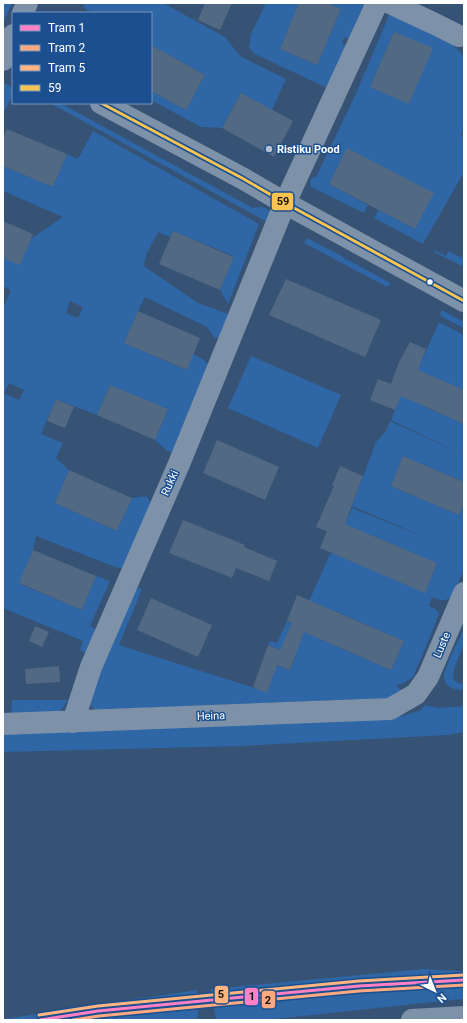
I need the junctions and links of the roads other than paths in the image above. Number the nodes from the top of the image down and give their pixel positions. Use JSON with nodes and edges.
{"nodes":[{"id":1,"x":377,"y":3,"type":"edge"},
{"id":2,"x":390,"y":3,"type":"edge"},
{"id":3,"x":459,"y":36,"type":"dead end"},
{"id":4,"x":103,"y":104,"type":"edge"},
{"id":5,"x":285,"y":203,"type":"junction"},
{"id":6,"x":464,"y":300,"type":"edge"},
{"id":7,"x":464,"y":593,"type":"edge"},
{"id":8,"x":416,"y":694,"type":"joint"},
{"id":9,"x":73,"y":722,"type":"junction"},
{"id":10,"x":3,"y":724,"type":"edge"},
{"id":11,"x":464,"y":1017,"type":"edge"},
{"id":12,"x":412,"y":1020,"type":"edge"}],
"edges":[{"from":1,"to":5,"type":"street","name":"Rukki"},
{"from":2,"to":3,"type":"street"},
{"from":4,"to":5,"type":"street"},
{"from":5,"to":6,"type":"street"},
{"from":5,"to":9,"type":"street","name":"Rukki"},
{"from":7,"to":8,"type":"street","name":"Luste"},
{"from":8,"to":9,"type":"street","name":"Heina"},
{"from":9,"to":10,"type":"street","name":"Heina"},
{"from":11,"to":12,"type":"street"}]}
